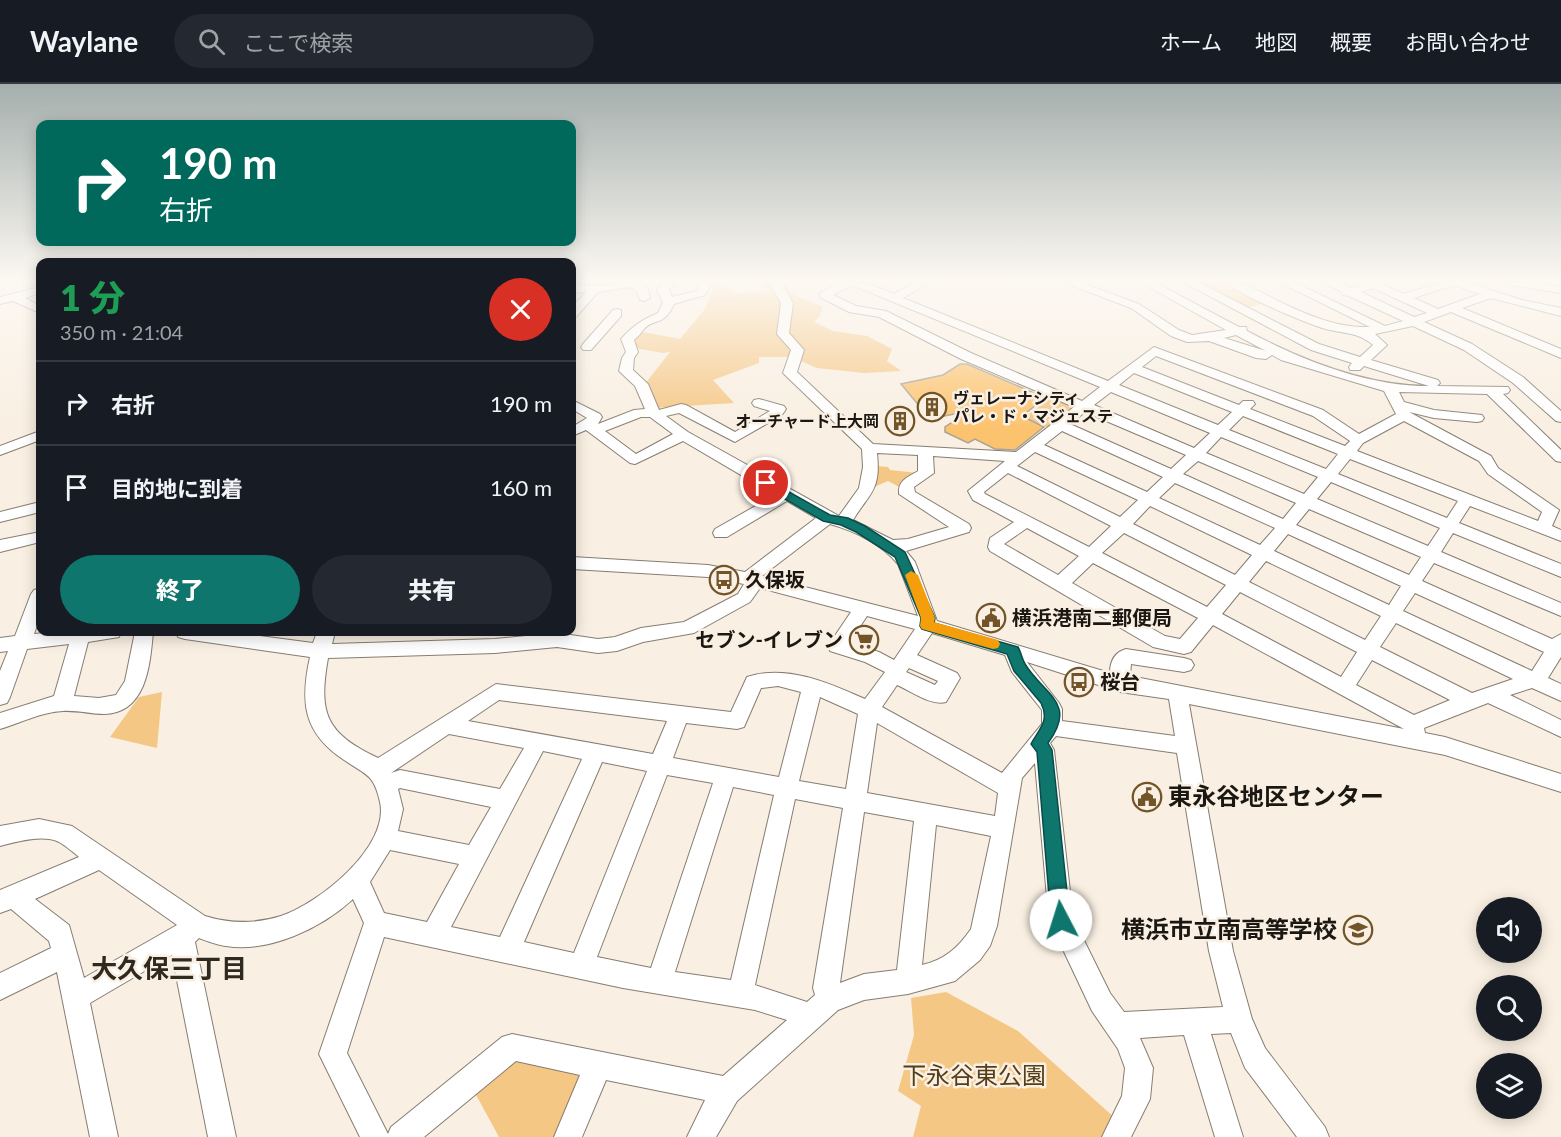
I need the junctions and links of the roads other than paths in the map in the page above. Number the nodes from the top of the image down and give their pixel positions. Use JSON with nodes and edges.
{"nodes":[{"id":1,"x":602,"y":331,"type":"edge"},
{"id":2,"x":637,"y":331,"type":"edge"},
{"id":3,"x":783,"y":331,"type":"edge"},
{"id":4,"x":916,"y":331,"type":"edge"},
{"id":5,"x":974,"y":331,"type":"edge"},
{"id":6,"x":1171,"y":331,"type":"edge"},
{"id":7,"x":1241,"y":331,"type":"edge"},
{"id":8,"x":1285,"y":331,"type":"edge"},
{"id":9,"x":1347,"y":331,"type":"edge"},
{"id":10,"x":1364,"y":331,"type":"edge"},
{"id":11,"x":1434,"y":331,"type":"edge"},
{"id":12,"x":1506,"y":331,"type":"edge"},
{"id":13,"x":1237,"y":332,"type":"junction"},
{"id":14,"x":993,"y":339,"type":"junction"},
{"id":15,"x":628,"y":342,"type":"junction"},
{"id":16,"x":1322,"y":349,"type":"junction"},
{"id":17,"x":1198,"y":351,"type":"junction"},
{"id":18,"x":1561,"y":354,"type":"edge"},
{"id":19,"x":966,"y":356,"type":"junction"},
{"id":20,"x":1286,"y":357,"type":"junction"},
{"id":21,"x":1360,"y":361,"type":"junction"},
{"id":22,"x":1132,"y":368,"type":"junction"},
{"id":23,"x":1348,"y":376,"type":"junction"},
{"id":24,"x":1111,"y":387,"type":"junction"},
{"id":25,"x":1389,"y":387,"type":"junction"},
{"id":26,"x":1452,"y":390,"type":"junction"},
{"id":27,"x":1261,"y":392,"type":"junction"},
{"id":28,"x":759,"y":403,"type":"dead end"},
{"id":29,"x":576,"y":406,"type":"edge"},
{"id":30,"x":1085,"y":407,"type":"junction"},
{"id":31,"x":1242,"y":410,"type":"junction"},
{"id":32,"x":1401,"y":410,"type":"junction"},
{"id":33,"x":654,"y":414,"type":"junction"},
{"id":34,"x":1561,"y":418,"type":"edge"},
{"id":35,"x":1061,"y":425,"type":"junction"},
{"id":36,"x":591,"y":427,"type":"junction"},
{"id":37,"x":576,"y":431,"type":"edge"},
{"id":38,"x":1220,"y":431,"type":"junction"},
{"id":39,"x":683,"y":435,"type":"junction"},
{"id":40,"x":36,"y":437,"type":"edge"},
{"id":41,"x":1035,"y":446,"type":"junction"},
{"id":42,"x":1353,"y":446,"type":"junction"},
{"id":43,"x":869,"y":448,"type":"junction"},
{"id":44,"x":0,"y":451,"type":"edge"},
{"id":45,"x":925,"y":452,"type":"junction"},
{"id":46,"x":1196,"y":454,"type":"junction"},
{"id":47,"x":1561,"y":459,"type":"edge"},
{"id":48,"x":1014,"y":462,"type":"junction"},
{"id":49,"x":1173,"y":476,"type":"junction"},
{"id":50,"x":1328,"y":476,"type":"junction"},
{"id":51,"x":786,"y":495,"type":"junction"},
{"id":52,"x":1467,"y":499,"type":"junction"},
{"id":53,"x":1148,"y":500,"type":"junction"},
{"id":54,"x":1306,"y":501,"type":"junction"},
{"id":55,"x":36,"y":508,"type":"edge"},
{"id":56,"x":0,"y":517,"type":"edge"},
{"id":57,"x":835,"y":520,"type":"junction"},
{"id":58,"x":1025,"y":522,"type":"junction"},
{"id":59,"x":1122,"y":525,"type":"junction"},
{"id":60,"x":1285,"y":526,"type":"junction"},
{"id":61,"x":1449,"y":526,"type":"junction"},
{"id":62,"x":1543,"y":529,"type":"junction"},
{"id":63,"x":722,"y":533,"type":"dead end"},
{"id":64,"x":1561,"y":536,"type":"edge"},
{"id":65,"x":36,"y":538,"type":"edge"},
{"id":66,"x":0,"y":546,"type":"edge"},
{"id":67,"x":889,"y":546,"type":"junction"},
{"id":68,"x":1263,"y":553,"type":"junction"},
{"id":69,"x":1431,"y":554,"type":"junction"},
{"id":70,"x":1090,"y":555,"type":"junction"},
{"id":71,"x":576,"y":563,"type":"edge"},
{"id":72,"x":1561,"y":571,"type":"edge"},
{"id":73,"x":751,"y":580,"type":"junction"},
{"id":74,"x":1237,"y":583,"type":"junction"},
{"id":75,"x":1412,"y":584,"type":"junction"},
{"id":76,"x":1059,"y":585,"type":"junction"},
{"id":77,"x":36,"y":604,"type":"edge"},
{"id":78,"x":862,"y":609,"type":"junction"},
{"id":79,"x":1561,"y":610,"type":"edge"},
{"id":80,"x":1392,"y":614,"type":"junction"},
{"id":81,"x":1210,"y":616,"type":"junction"},
{"id":82,"x":927,"y":626,"type":"junction"},
{"id":83,"x":66,"y":636,"type":"edge"},
{"id":84,"x":80,"y":636,"type":"edge"},
{"id":85,"x":143,"y":636,"type":"edge"},
{"id":86,"x":246,"y":636,"type":"edge"},
{"id":87,"x":323,"y":641,"type":"edge"},
{"id":88,"x":21,"y":642,"type":"junction"},
{"id":89,"x":0,"y":645,"type":"edge"},
{"id":90,"x":1013,"y":650,"type":"junction"},
{"id":91,"x":1369,"y":650,"type":"junction"},
{"id":92,"x":1558,"y":650,"type":"edge"},
{"id":93,"x":1184,"y":665,"type":"dead end"},
{"id":94,"x":898,"y":668,"type":"junction"},
{"id":95,"x":1532,"y":680,"type":"junction"},
{"id":96,"x":1120,"y":684,"type":"junction"},
{"id":97,"x":812,"y":688,"type":"junction"},
{"id":98,"x":1344,"y":688,"type":"junction"},
{"id":99,"x":1561,"y":693,"type":"edge"},
{"id":100,"x":1178,"y":695,"type":"junction"},
{"id":101,"x":0,"y":697,"type":"edge"},
{"id":102,"x":1479,"y":697,"type":"junction"},
{"id":103,"x":62,"y":703,"type":"junction"},
{"id":104,"x":869,"y":710,"type":"junction"},
{"id":105,"x":680,"y":713,"type":"junction"},
{"id":106,"x":0,"y":721,"type":"edge"},
{"id":107,"x":447,"y":725,"type":"junction"},
{"id":108,"x":1561,"y":729,"type":"edge"},
{"id":109,"x":1414,"y":732,"type":"junction"},
{"id":110,"x":1046,"y":735,"type":"junction"},
{"id":111,"x":538,"y":741,"type":"junction"},
{"id":112,"x":1186,"y":746,"type":"junction"},
{"id":113,"x":596,"y":752,"type":"junction"},
{"id":114,"x":661,"y":764,"type":"junction"},
{"id":115,"x":381,"y":776,"type":"junction"},
{"id":116,"x":726,"y":776,"type":"junction"},
{"id":117,"x":1561,"y":783,"type":"edge"},
{"id":118,"x":787,"y":787,"type":"junction"},
{"id":119,"x":1009,"y":788,"type":"junction"},
{"id":120,"x":506,"y":800,"type":"junction"},
{"id":121,"x":854,"y":800,"type":"junction"},
{"id":122,"x":926,"y":814,"type":"junction"},
{"id":123,"x":1004,"y":828,"type":"junction"},
{"id":124,"x":0,"y":836,"type":"edge"},
{"id":125,"x":385,"y":839,"type":"junction"},
{"id":126,"x":475,"y":857,"type":"junction"},
{"id":127,"x":102,"y":858,"type":"junction"},
{"id":128,"x":357,"y":881,"type":"junction"},
{"id":129,"x":7,"y":899,"type":"edge"},
{"id":130,"x":376,"y":923,"type":"junction"},
{"id":131,"x":190,"y":931,"type":"junction"},
{"id":132,"x":433,"y":935,"type":"junction"},
{"id":133,"x":507,"y":951,"type":"junction"},
{"id":134,"x":66,"y":954,"type":"junction"},
{"id":135,"x":581,"y":966,"type":"junction"},
{"id":136,"x":908,"y":981,"type":"junction"},
{"id":137,"x":659,"y":982,"type":"junction"},
{"id":138,"x":0,"y":987,"type":"edge"},
{"id":139,"x":740,"y":996,"type":"junction"},
{"id":140,"x":76,"y":997,"type":"junction"},
{"id":141,"x":829,"y":1000,"type":"junction"},
{"id":142,"x":809,"y":1016,"type":"junction"},
{"id":143,"x":1239,"y":1019,"type":"junction"},
{"id":144,"x":1194,"y":1023,"type":"junction"},
{"id":145,"x":1117,"y":1026,"type":"junction"},
{"id":146,"x":598,"y":1066,"type":"junction"},
{"id":147,"x":727,"y":1091,"type":"junction"},
{"id":148,"x":104,"y":1137,"type":"edge"},
{"id":149,"x":222,"y":1137,"type":"edge"},
{"id":150,"x":375,"y":1137,"type":"edge"},
{"id":151,"x":402,"y":1137,"type":"edge"},
{"id":152,"x":568,"y":1137,"type":"edge"},
{"id":153,"x":701,"y":1137,"type":"edge"},
{"id":154,"x":1116,"y":1137,"type":"edge"},
{"id":155,"x":1229,"y":1137,"type":"edge"},
{"id":156,"x":1316,"y":1137,"type":"edge"}],
"edges":[{"from":1,"to":15,"type":"street"},
{"from":2,"to":15,"type":"street"},
{"from":3,"to":43,"type":"street"},
{"from":4,"to":19,"type":"street"},
{"from":5,"to":14,"type":"street"},
{"from":6,"to":17,"type":"street"},
{"from":7,"to":13,"type":"street"},
{"from":8,"to":16,"type":"street"},
{"from":9,"to":16,"type":"street"},
{"from":10,"to":21,"type":"street"},
{"from":11,"to":34,"type":"street"},
{"from":12,"to":18,"type":"street"},
{"from":13,"to":17,"type":"street"},
{"from":13,"to":20,"type":"street"},
{"from":14,"to":19,"type":"street"},
{"from":14,"to":24,"type":"street"},
{"from":15,"to":33,"type":"street"},
{"from":16,"to":21,"type":"street"},
{"from":17,"to":20,"type":"street"},
{"from":17,"to":22,"type":"street"},
{"from":17,"to":27,"type":"street"},
{"from":19,"to":30,"type":"street"},
{"from":20,"to":23,"type":"street"},
{"from":21,"to":23,"type":"street"},
{"from":21,"to":26,"type":"street"},
{"from":22,"to":24,"type":"street"},
{"from":22,"to":31,"type":"street"},
{"from":23,"to":25,"type":"street"},
{"from":24,"to":30,"type":"street"},
{"from":24,"to":38,"type":"street"},
{"from":25,"to":26,"type":"street"},
{"from":25,"to":32,"type":"street"},
{"from":26,"to":32,"type":"street"},
{"from":26,"to":47,"type":"street"},
{"from":27,"to":31,"type":"street"},
{"from":27,"to":42,"type":"street"},
{"from":28,"to":33,"type":"street"},
{"from":29,"to":36,"type":"street"},
{"from":30,"to":35,"type":"street"},
{"from":30,"to":46,"type":"street"},
{"from":31,"to":38,"type":"street"},
{"from":31,"to":42,"type":"street"},
{"from":32,"to":42,"type":"street"},
{"from":32,"to":62,"type":"street"},
{"from":33,"to":36,"type":"street"},
{"from":33,"to":39,"type":"street"},
{"from":35,"to":41,"type":"street"},
{"from":35,"to":49,"type":"street"},
{"from":36,"to":37,"type":"street"},
{"from":36,"to":39,"type":"street"},
{"from":38,"to":46,"type":"street"},
{"from":38,"to":50,"type":"street"},
{"from":39,"to":51,"type":"street"},
{"from":40,"to":44,"type":"street"},
{"from":41,"to":48,"type":"street"},
{"from":41,"to":53,"type":"street"},
{"from":42,"to":50,"type":"street"},
{"from":42,"to":52,"type":"street"},
{"from":43,"to":45,"type":"street"},
{"from":43,"to":57,"type":"street"},
{"from":45,"to":48,"type":"street"},
{"from":45,"to":67,"type":"street"},
{"from":46,"to":49,"type":"street"},
{"from":46,"to":54,"type":"street"},
{"from":48,"to":58,"type":"street"},
{"from":48,"to":59,"type":"street"},
{"from":49,"to":53,"type":"street"},
{"from":49,"to":60,"type":"street"},
{"from":50,"to":54,"type":"street"},
{"from":50,"to":61,"type":"street"},
{"from":51,"to":57,"type":"street"},
{"from":51,"to":63,"type":"street"},
{"from":52,"to":61,"type":"street"},
{"from":52,"to":62,"type":"street"},
{"from":53,"to":59,"type":"street"},
{"from":53,"to":68,"type":"street"},
{"from":54,"to":60,"type":"street"},
{"from":54,"to":69,"type":"street"},
{"from":55,"to":56,"type":"street"},
{"from":57,"to":67,"type":"street"},
{"from":57,"to":73,"type":"street"},
{"from":58,"to":70,"type":"street"},
{"from":58,"to":76,"type":"street"},
{"from":59,"to":70,"type":"street"},
{"from":59,"to":74,"type":"street"},
{"from":60,"to":68,"type":"street"},
{"from":60,"to":75,"type":"street"},
{"from":61,"to":69,"type":"street"},
{"from":61,"to":72,"type":"street"},
{"from":62,"to":64,"type":"street"},
{"from":65,"to":66,"type":"street"},
{"from":67,"to":82,"type":"street"},
{"from":68,"to":74,"type":"street"},
{"from":68,"to":80,"type":"street"},
{"from":69,"to":75,"type":"street"},
{"from":69,"to":79,"type":"street"},
{"from":70,"to":76,"type":"street"},
{"from":70,"to":81,"type":"street"},
{"from":71,"to":73,"type":"street"},
{"from":73,"to":78,"type":"street"},
{"from":73,"to":87,"type":"street"},
{"from":74,"to":81,"type":"street"},
{"from":74,"to":91,"type":"street"},
{"from":75,"to":80,"type":"street"},
{"from":75,"to":92,"type":"street"},
{"from":76,"to":81,"type":"street"},
{"from":77,"to":88,"type":"street"},
{"from":78,"to":82,"type":"street"},
{"from":78,"to":94,"type":"street"},
{"from":80,"to":91,"type":"street"},
{"from":80,"to":95,"type":"street"},
{"from":81,"to":98,"type":"street"},
{"from":82,"to":90,"type":"street"},
{"from":82,"to":94,"type":"street"},
{"from":83,"to":88,"type":"street"},
{"from":84,"to":103,"type":"street"},
{"from":85,"to":103,"type":"street"},
{"from":86,"to":87,"type":"street"},
{"from":87,"to":115,"type":"street"},
{"from":88,"to":89,"type":"street"},
{"from":88,"to":101,"type":"street"},
{"from":90,"to":96,"type":"street"},
{"from":90,"to":110,"type":"street"},
{"from":91,"to":98,"type":"street"},
{"from":91,"to":102,"type":"street"},
{"from":92,"to":95,"type":"street"},
{"from":93,"to":96,"type":"street"},
{"from":94,"to":104,"type":"street"},
{"from":95,"to":99,"type":"street"},
{"from":95,"to":102,"type":"street"},
{"from":96,"to":100,"type":"street"},
{"from":97,"to":104,"type":"street"},
{"from":97,"to":105,"type":"street"},
{"from":97,"to":118,"type":"street"},
{"from":98,"to":109,"type":"street"},
{"from":100,"to":109,"type":"street"},
{"from":100,"to":112,"type":"street"},
{"from":102,"to":108,"type":"street"},
{"from":102,"to":109,"type":"street"},
{"from":103,"to":106,"type":"street"},
{"from":104,"to":119,"type":"street"},
{"from":104,"to":121,"type":"street"},
{"from":105,"to":107,"type":"street"},
{"from":105,"to":114,"type":"street"},
{"from":107,"to":111,"type":"street"},
{"from":107,"to":115,"type":"street"},
{"from":109,"to":117,"type":"street"},
{"from":110,"to":112,"type":"street"},
{"from":110,"to":119,"type":"street"},
{"from":110,"to":145,"type":"street"},
{"from":111,"to":113,"type":"street"},
{"from":111,"to":120,"type":"street"},
{"from":112,"to":143,"type":"street"},
{"from":113,"to":114,"type":"street"},
{"from":113,"to":133,"type":"street"},
{"from":114,"to":116,"type":"street"},
{"from":114,"to":135,"type":"street"},
{"from":115,"to":120,"type":"street"},
{"from":115,"to":125,"type":"street"},
{"from":116,"to":118,"type":"street"},
{"from":116,"to":137,"type":"street"},
{"from":118,"to":121,"type":"street"},
{"from":118,"to":139,"type":"street"},
{"from":119,"to":123,"type":"street"},
{"from":120,"to":126,"type":"street"},
{"from":121,"to":122,"type":"street"},
{"from":121,"to":141,"type":"street"},
{"from":122,"to":123,"type":"street"},
{"from":122,"to":136,"type":"street"},
{"from":123,"to":136,"type":"street"},
{"from":124,"to":127,"type":"street"},
{"from":125,"to":126,"type":"street"},
{"from":125,"to":128,"type":"street"},
{"from":126,"to":132,"type":"street"},
{"from":127,"to":129,"type":"street"},
{"from":127,"to":131,"type":"street"},
{"from":128,"to":130,"type":"street"},
{"from":128,"to":131,"type":"street"},
{"from":129,"to":134,"type":"street"},
{"from":130,"to":132,"type":"street"},
{"from":130,"to":150,"type":"street"},
{"from":131,"to":140,"type":"street"},
{"from":131,"to":149,"type":"street"},
{"from":132,"to":133,"type":"street"},
{"from":133,"to":135,"type":"street"},
{"from":134,"to":138,"type":"street"},
{"from":134,"to":140,"type":"street"},
{"from":135,"to":137,"type":"street"},
{"from":136,"to":141,"type":"street"},
{"from":137,"to":139,"type":"street"},
{"from":139,"to":142,"type":"street"},
{"from":140,"to":148,"type":"street"},
{"from":141,"to":142,"type":"street"},
{"from":142,"to":147,"type":"street"},
{"from":143,"to":144,"type":"street"},
{"from":143,"to":156,"type":"street"},
{"from":144,"to":145,"type":"street"},
{"from":144,"to":155,"type":"street"},
{"from":145,"to":154,"type":"street"},
{"from":146,"to":147,"type":"street"},
{"from":146,"to":151,"type":"street"},
{"from":146,"to":152,"type":"street"},
{"from":147,"to":153,"type":"street"}]}
